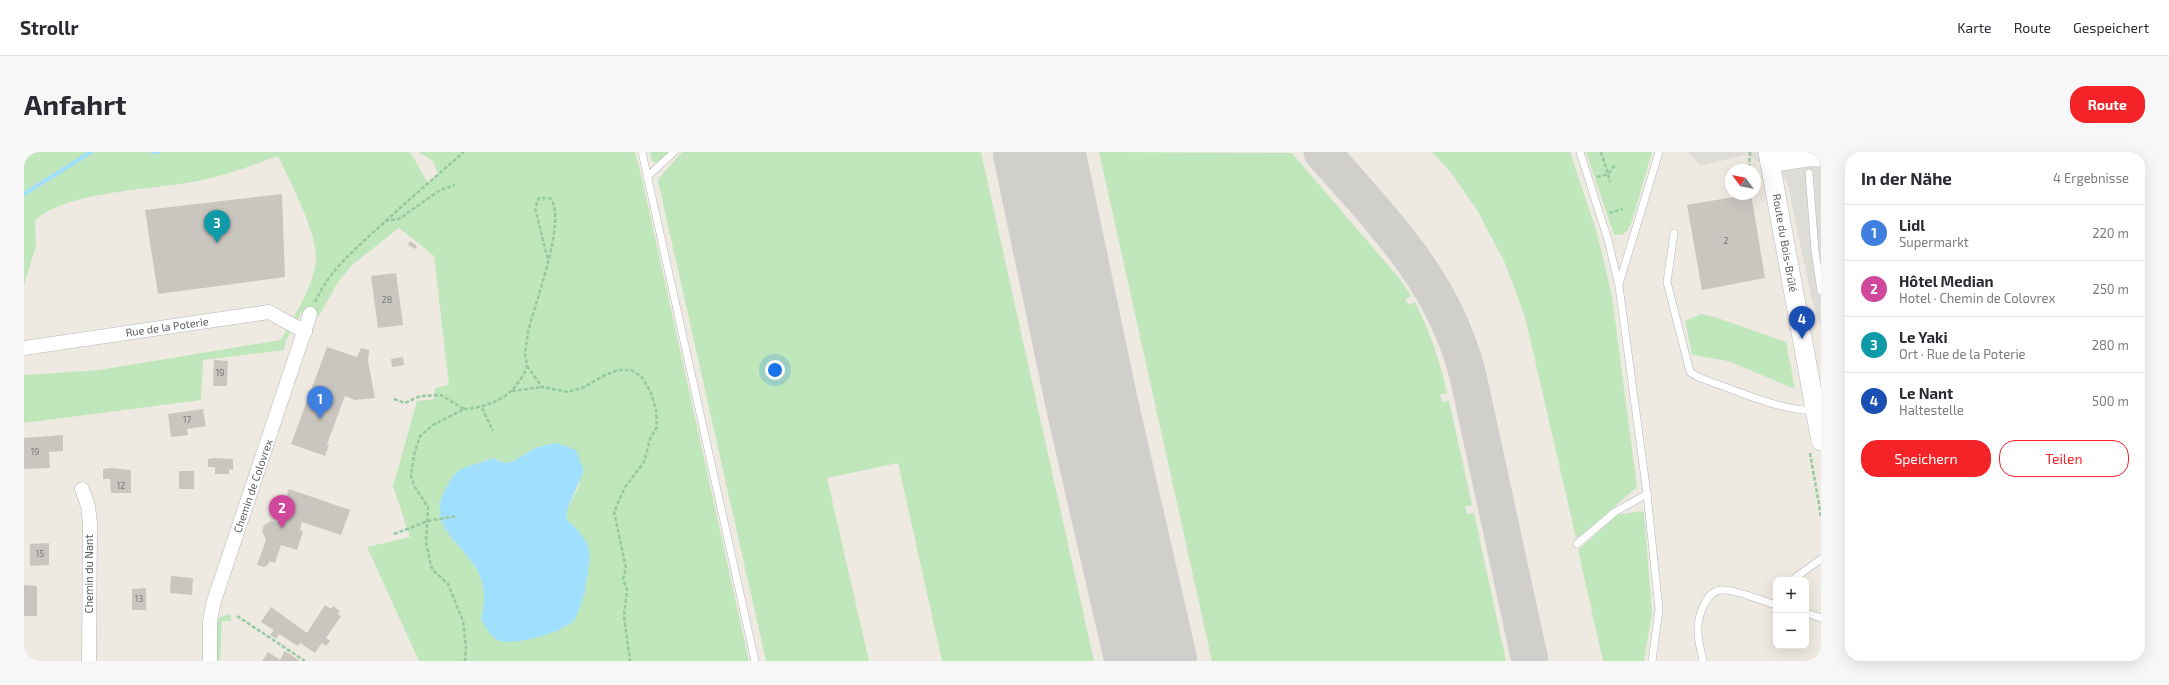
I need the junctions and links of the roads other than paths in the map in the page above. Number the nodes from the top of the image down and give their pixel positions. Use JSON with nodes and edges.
{"nodes":[{"id":1,"x":642,"y":152,"type":"edge"},
{"id":2,"x":674,"y":152,"type":"edge"},
{"id":3,"x":1580,"y":152,"type":"edge"},
{"id":4,"x":1659,"y":152,"type":"edge"},
{"id":5,"x":1820,"y":155,"type":"edge"},
{"id":6,"x":1769,"y":157,"type":"edge"},
{"id":7,"x":1809,"y":174,"type":"dead end"},
{"id":8,"x":647,"y":177,"type":"junction"},
{"id":9,"x":1674,"y":233,"type":"dead end"},
{"id":10,"x":1619,"y":286,"type":"junction"},
{"id":11,"x":1821,"y":291,"type":"edge"},
{"id":12,"x":310,"y":314,"type":"road end"},
{"id":13,"x":305,"y":332,"type":"junction"},
{"id":14,"x":24,"y":348,"type":"edge"},
{"id":15,"x":1818,"y":409,"type":"edge"},
{"id":16,"x":1815,"y":445,"type":"edge"},
{"id":17,"x":82,"y":489,"type":"dead end"},
{"id":18,"x":1647,"y":494,"type":"junction"},
{"id":19,"x":1577,"y":544,"type":"dead end"},
{"id":20,"x":1821,"y":559,"type":"edge"},
{"id":21,"x":1796,"y":577,"type":"edge"},
{"id":22,"x":1773,"y":604,"type":"edge"},
{"id":23,"x":1809,"y":614,"type":"edge"},
{"id":24,"x":1821,"y":618,"type":"edge"},
{"id":25,"x":89,"y":661,"type":"edge"},
{"id":26,"x":210,"y":661,"type":"edge"},
{"id":27,"x":755,"y":661,"type":"edge"},
{"id":28,"x":1652,"y":661,"type":"edge"},
{"id":29,"x":1703,"y":661,"type":"edge"}],
"edges":[{"from":1,"to":8,"type":"lane"},
{"from":2,"to":8,"type":"lane"},
{"from":3,"to":10,"type":"lane"},
{"from":4,"to":10,"type":"lane"},
{"from":5,"to":6,"type":"main road"},
{"from":6,"to":15,"type":"main road","name":"Route du Bois-Brûlé"},
{"from":7,"to":11,"type":"lane"},
{"from":8,"to":27,"type":"lane"},
{"from":9,"to":15,"type":"lane"},
{"from":10,"to":18,"type":"lane"},
{"from":12,"to":13,"type":"street","name":"Chemin de Colovrex"},
{"from":13,"to":14,"type":"street","name":"Rue de la Poterie"},
{"from":13,"to":26,"type":"street","name":"Chemin de Colovrex"},
{"from":15,"to":16,"type":"main road","name":"Route du Bois-Brûlé"},
{"from":17,"to":25,"type":"street","name":"Chemin du Nant"},
{"from":18,"to":19,"type":"lane"},
{"from":18,"to":28,"type":"lane"},
{"from":20,"to":21,"type":"lane"},
{"from":22,"to":29,"type":"lane"},
{"from":23,"to":24,"type":"lane"}]}
